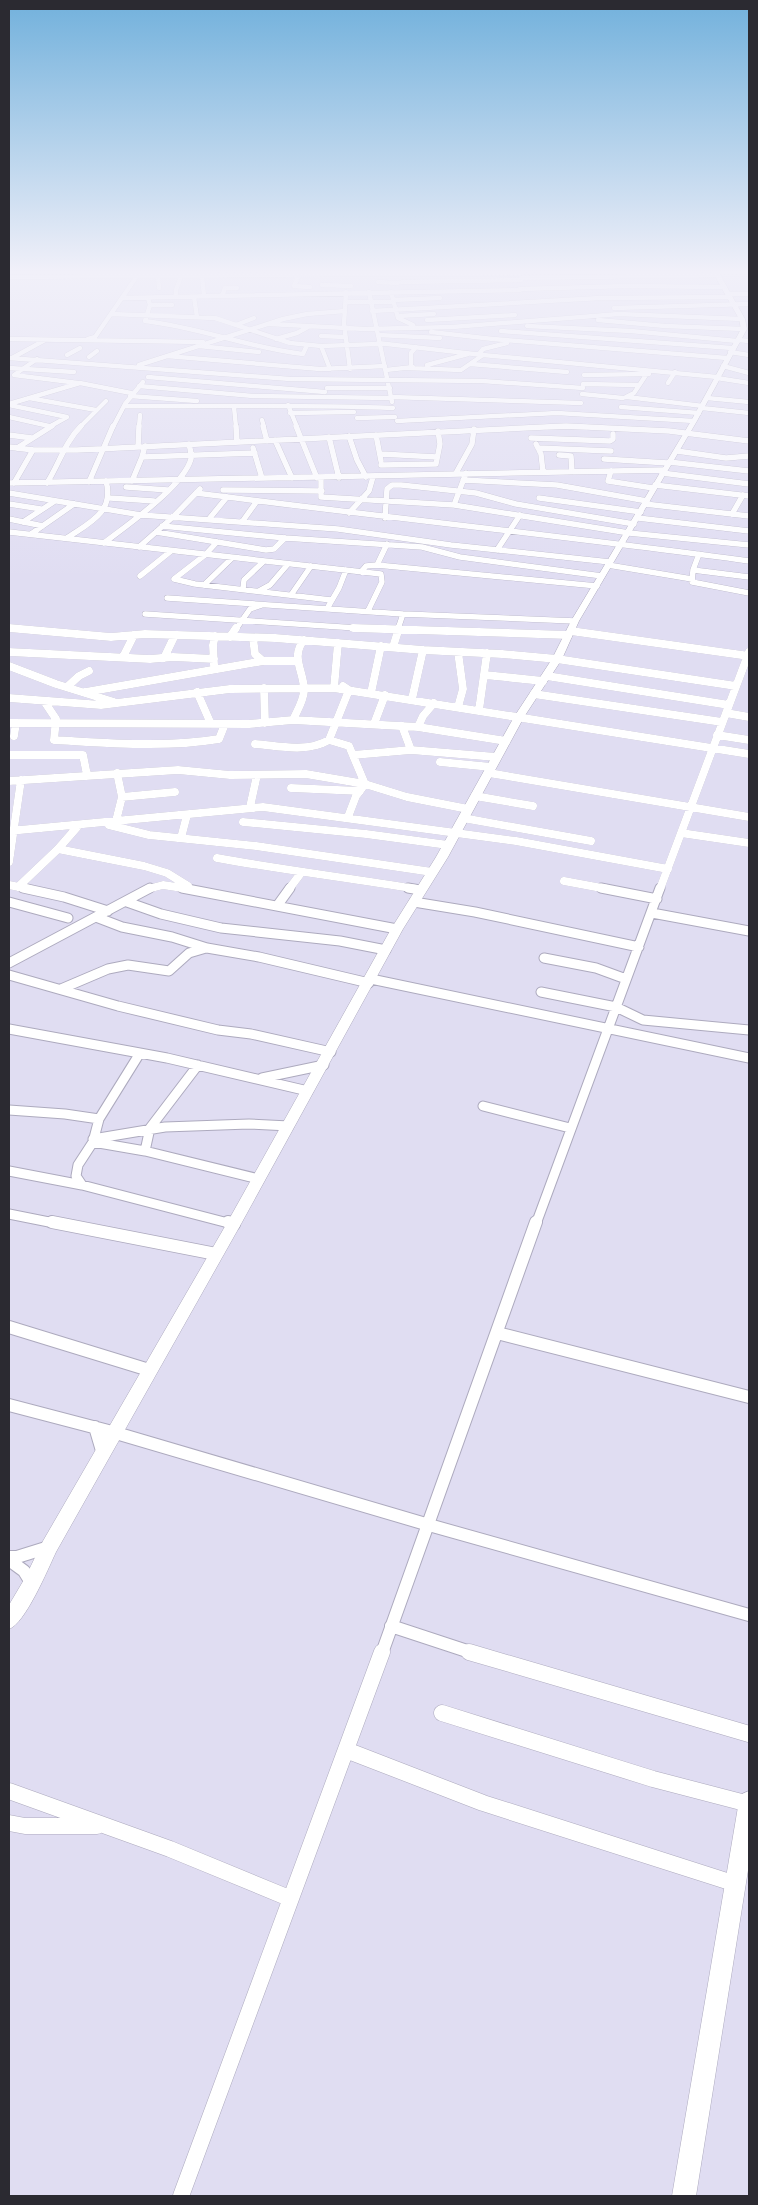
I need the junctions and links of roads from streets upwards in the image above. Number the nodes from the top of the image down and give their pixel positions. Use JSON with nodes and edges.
{"nodes":[{"id":1,"x":17,"y":372,"type":"edge"},
{"id":2,"x":74,"y":372,"type":"edge"},
{"id":3,"x":154,"y":372,"type":"edge"},
{"id":4,"x":193,"y":372,"type":"edge"},
{"id":5,"x":386,"y":372,"type":"edge"},
{"id":6,"x":489,"y":372,"type":"edge"},
{"id":7,"x":526,"y":372,"type":"edge"},
{"id":8,"x":567,"y":372,"type":"edge"},
{"id":9,"x":584,"y":372,"type":"edge"},
{"id":10,"x":654,"y":372,"type":"edge"},
{"id":11,"x":675,"y":372,"type":"edge"},
{"id":12,"x":721,"y":372,"type":"edge"},
{"id":13,"x":584,"y":375,"type":"junction"},
{"id":14,"x":646,"y":375,"type":"junction"},
{"id":15,"x":148,"y":377,"type":"junction"},
{"id":16,"x":268,"y":378,"type":"junction"},
{"id":17,"x":387,"y":379,"type":"junction"},
{"id":18,"x":564,"y":379,"type":"junction"},
{"id":19,"x":67,"y":380,"type":"junction"},
{"id":20,"x":198,"y":381,"type":"junction"},
{"id":21,"x":482,"y":381,"type":"junction"},
{"id":22,"x":517,"y":382,"type":"junction"},
{"id":23,"x":80,"y":383,"type":"junction"},
{"id":24,"x":668,"y":383,"type":"dead end"},
{"id":25,"x":547,"y":385,"type":"junction"},
{"id":26,"x":637,"y":385,"type":"junction"},
{"id":27,"x":138,"y":386,"type":"junction"},
{"id":28,"x":327,"y":386,"type":"junction"},
{"id":29,"x":583,"y":386,"type":"junction"},
{"id":30,"x":260,"y":387,"type":"junction"},
{"id":31,"x":390,"y":388,"type":"junction"},
{"id":32,"x":189,"y":391,"type":"junction"},
{"id":33,"x":544,"y":393,"type":"dead end"},
{"id":34,"x":130,"y":395,"type":"junction"},
{"id":35,"x":557,"y":395,"type":"dead end"},
{"id":36,"x":253,"y":396,"type":"junction"},
{"id":37,"x":625,"y":397,"type":"junction"},
{"id":38,"x":28,"y":398,"type":"junction"},
{"id":39,"x":323,"y":398,"type":"junction"},
{"id":40,"x":391,"y":398,"type":"junction"},
{"id":41,"x":476,"y":398,"type":"junction"},
{"id":42,"x":582,"y":398,"type":"junction"},
{"id":43,"x":512,"y":400,"type":"junction"},
{"id":44,"x":106,"y":401,"type":"dead end"},
{"id":45,"x":749,"y":402,"type":"edge"},
{"id":46,"x":319,"y":404,"type":"junction"},
{"id":47,"x":9,"y":405,"type":"edge"},
{"id":48,"x":288,"y":405,"type":"junction"},
{"id":49,"x":124,"y":406,"type":"junction"},
{"id":50,"x":239,"y":406,"type":"junction"},
{"id":51,"x":621,"y":406,"type":"junction"},
{"id":52,"x":393,"y":408,"type":"junction"},
{"id":53,"x":701,"y":409,"type":"junction"},
{"id":54,"x":96,"y":410,"type":"junction"},
{"id":55,"x":290,"y":413,"type":"junction"},
{"id":56,"x":749,"y":413,"type":"edge"},
{"id":57,"x":140,"y":415,"type":"dead end"},
{"id":58,"x":573,"y":415,"type":"junction"},
{"id":59,"x":591,"y":416,"type":"junction"},
{"id":60,"x":9,"y":417,"type":"edge"},
{"id":61,"x":67,"y":417,"type":"junction"},
{"id":62,"x":481,"y":417,"type":"junction"},
{"id":63,"x":74,"y":418,"type":"dead end"},
{"id":64,"x":618,"y":418,"type":"junction"},
{"id":65,"x":396,"y":419,"type":"junction"},
{"id":66,"x":81,"y":420,"type":"dead end"},
{"id":67,"x":262,"y":420,"type":"dead end"},
{"id":68,"x":88,"y":421,"type":"junction"},
{"id":69,"x":358,"y":421,"type":"junction"},
{"id":70,"x":49,"y":426,"type":"junction"},
{"id":71,"x":574,"y":426,"type":"junction"},
{"id":72,"x":526,"y":427,"type":"junction"},
{"id":73,"x":474,"y":429,"type":"junction"},
{"id":74,"x":438,"y":431,"type":"junction"},
{"id":75,"x":686,"y":433,"type":"junction"},
{"id":76,"x":398,"y":434,"type":"junction"},
{"id":77,"x":613,"y":434,"type":"dead end"},
{"id":78,"x":9,"y":435,"type":"edge"},
{"id":79,"x":376,"y":435,"type":"junction"},
{"id":80,"x":349,"y":436,"type":"junction"},
{"id":81,"x":329,"y":437,"type":"junction"},
{"id":82,"x":32,"y":438,"type":"junction"},
{"id":83,"x":531,"y":438,"type":"junction"},
{"id":84,"x":300,"y":439,"type":"junction"},
{"id":85,"x":275,"y":440,"type":"junction"},
{"id":86,"x":749,"y":440,"type":"edge"},
{"id":87,"x":250,"y":441,"type":"junction"},
{"id":88,"x":267,"y":441,"type":"junction"},
{"id":89,"x":237,"y":442,"type":"junction"},
{"id":90,"x":189,"y":444,"type":"junction"},
{"id":91,"x":144,"y":446,"type":"junction"},
{"id":92,"x":9,"y":447,"type":"edge"},
{"id":93,"x":138,"y":447,"type":"junction"},
{"id":94,"x":17,"y":448,"type":"junction"},
{"id":95,"x":104,"y":448,"type":"junction"},
{"id":96,"x":538,"y":448,"type":"junction"},
{"id":97,"x":678,"y":448,"type":"junction"},
{"id":98,"x":711,"y":449,"type":"dead end"},
{"id":99,"x":33,"y":450,"type":"junction"},
{"id":100,"x":65,"y":450,"type":"junction"},
{"id":101,"x":730,"y":451,"type":"dead end"},
{"id":102,"x":611,"y":452,"type":"dead end"},
{"id":103,"x":255,"y":453,"type":"junction"},
{"id":104,"x":381,"y":454,"type":"junction"},
{"id":105,"x":541,"y":454,"type":"junction"},
{"id":106,"x":191,"y":456,"type":"junction"},
{"id":107,"x":142,"y":457,"type":"junction"},
{"id":108,"x":437,"y":457,"type":"junction"},
{"id":109,"x":748,"y":457,"type":"edge"},
{"id":110,"x":604,"y":459,"type":"dead end"},
{"id":111,"x":436,"y":464,"type":"junction"},
{"id":112,"x":381,"y":465,"type":"junction"},
{"id":113,"x":666,"y":467,"type":"junction"},
{"id":114,"x":749,"y":471,"type":"edge"},
{"id":115,"x":540,"y":472,"type":"junction"},
{"id":116,"x":572,"y":472,"type":"junction"},
{"id":117,"x":611,"y":472,"type":"junction"},
{"id":118,"x":456,"y":473,"type":"junction"},
{"id":119,"x":466,"y":473,"type":"junction"},
{"id":120,"x":434,"y":474,"type":"junction"},
{"id":121,"x":373,"y":477,"type":"junction"},
{"id":122,"x":381,"y":477,"type":"junction"},
{"id":123,"x":262,"y":478,"type":"junction"},
{"id":124,"x":292,"y":478,"type":"junction"},
{"id":125,"x":319,"y":478,"type":"junction"},
{"id":126,"x":339,"y":478,"type":"junction"},
{"id":127,"x":366,"y":478,"type":"junction"},
{"id":128,"x":179,"y":479,"type":"junction"},
{"id":129,"x":208,"y":479,"type":"junction"},
{"id":130,"x":463,"y":480,"type":"junction"},
{"id":131,"x":132,"y":481,"type":"junction"},
{"id":132,"x":89,"y":482,"type":"junction"},
{"id":133,"x":11,"y":483,"type":"edge"},
{"id":134,"x":47,"y":483,"type":"junction"},
{"id":135,"x":107,"y":484,"type":"junction"},
{"id":136,"x":537,"y":484,"type":"junction"},
{"id":137,"x":749,"y":484,"type":"edge"},
{"id":138,"x":654,"y":487,"type":"junction"},
{"id":139,"x":168,"y":490,"type":"junction"},
{"id":140,"x":459,"y":490,"type":"junction"},
{"id":141,"x":198,"y":491,"type":"junction"},
{"id":142,"x":9,"y":493,"type":"edge"},
{"id":143,"x":322,"y":494,"type":"junction"},
{"id":144,"x":746,"y":496,"type":"edge"},
{"id":145,"x":227,"y":497,"type":"junction"},
{"id":146,"x":110,"y":498,"type":"junction"},
{"id":147,"x":539,"y":498,"type":"junction"},
{"id":148,"x":363,"y":499,"type":"junction"},
{"id":149,"x":55,"y":501,"type":"junction"},
{"id":150,"x":154,"y":501,"type":"junction"},
{"id":151,"x":257,"y":501,"type":"junction"},
{"id":152,"x":387,"y":501,"type":"junction"},
{"id":153,"x":424,"y":502,"type":"junction"},
{"id":154,"x":9,"y":504,"type":"edge"},
{"id":155,"x":74,"y":504,"type":"junction"},
{"id":156,"x":454,"y":505,"type":"junction"},
{"id":157,"x":535,"y":508,"type":"junction"},
{"id":158,"x":314,"y":509,"type":"junction"},
{"id":159,"x":41,"y":510,"type":"junction"},
{"id":160,"x":105,"y":510,"type":"junction"},
{"id":161,"x":325,"y":510,"type":"junction"},
{"id":162,"x":290,"y":511,"type":"junction"},
{"id":163,"x":349,"y":514,"type":"junction"},
{"id":164,"x":732,"y":514,"type":"junction"},
{"id":165,"x":140,"y":515,"type":"junction"},
{"id":166,"x":520,"y":515,"type":"junction"},
{"id":167,"x":639,"y":515,"type":"junction"},
{"id":168,"x":367,"y":516,"type":"junction"},
{"id":169,"x":749,"y":516,"type":"edge"},
{"id":170,"x":173,"y":517,"type":"junction"},
{"id":171,"x":385,"y":518,"type":"junction"},
{"id":172,"x":9,"y":519,"type":"edge"},
{"id":173,"x":209,"y":520,"type":"junction"},
{"id":174,"x":23,"y":522,"type":"junction"},
{"id":175,"x":242,"y":522,"type":"junction"},
{"id":176,"x":416,"y":522,"type":"junction"},
{"id":177,"x":431,"y":523,"type":"junction"},
{"id":178,"x":279,"y":525,"type":"junction"},
{"id":179,"x":43,"y":526,"type":"junction"},
{"id":180,"x":162,"y":526,"type":"junction"},
{"id":181,"x":312,"y":527,"type":"junction"},
{"id":182,"x":426,"y":528,"type":"dead end"},
{"id":183,"x":348,"y":530,"type":"junction"},
{"id":184,"x":749,"y":531,"type":"edge"},
{"id":185,"x":9,"y":532,"type":"edge"},
{"id":186,"x":156,"y":532,"type":"junction"},
{"id":187,"x":508,"y":532,"type":"junction"},
{"id":188,"x":32,"y":534,"type":"junction"},
{"id":189,"x":422,"y":534,"type":"dead end"},
{"id":190,"x":67,"y":538,"type":"junction"},
{"id":191,"x":286,"y":538,"type":"junction"},
{"id":192,"x":192,"y":539,"type":"junction"},
{"id":193,"x":417,"y":540,"type":"junction"},
{"id":194,"x":218,"y":542,"type":"junction"},
{"id":195,"x":104,"y":543,"type":"junction"},
{"id":196,"x":387,"y":544,"type":"junction"},
{"id":197,"x":622,"y":544,"type":"junction"},
{"id":198,"x":400,"y":545,"type":"junction"},
{"id":199,"x":749,"y":545,"type":"edge"},
{"id":200,"x":139,"y":547,"type":"junction"},
{"id":201,"x":497,"y":550,"type":"junction"},
{"id":202,"x":173,"y":551,"type":"junction"},
{"id":203,"x":699,"y":554,"type":"junction"},
{"id":204,"x":205,"y":555,"type":"junction"},
{"id":205,"x":232,"y":558,"type":"junction"},
{"id":206,"x":749,"y":561,"type":"edge"},
{"id":207,"x":263,"y":562,"type":"junction"},
{"id":208,"x":609,"y":563,"type":"junction"},
{"id":209,"x":288,"y":564,"type":"junction"},
{"id":210,"x":377,"y":565,"type":"junction"},
{"id":211,"x":311,"y":566,"type":"junction"},
{"id":212,"x":346,"y":570,"type":"junction"},
{"id":213,"x":693,"y":570,"type":"junction"},
{"id":214,"x":361,"y":572,"type":"junction"},
{"id":215,"x":140,"y":576,"type":"dead end"},
{"id":216,"x":749,"y":577,"type":"edge"},
{"id":217,"x":692,"y":579,"type":"junction"},
{"id":218,"x":599,"y":581,"type":"junction"},
{"id":219,"x":204,"y":585,"type":"junction"},
{"id":220,"x":243,"y":589,"type":"junction"},
{"id":221,"x":255,"y":590,"type":"junction"},
{"id":222,"x":749,"y":593,"type":"edge"},
{"id":223,"x":291,"y":595,"type":"junction"},
{"id":224,"x":167,"y":598,"type":"dead end"},
{"id":225,"x":331,"y":600,"type":"junction"},
{"id":226,"x":249,"y":606,"type":"junction"},
{"id":227,"x":327,"y":609,"type":"junction"},
{"id":228,"x":368,"y":611,"type":"junction"},
{"id":229,"x":145,"y":614,"type":"dead end"},
{"id":230,"x":402,"y":614,"type":"junction"},
{"id":231,"x":242,"y":620,"type":"junction"},
{"id":232,"x":9,"y":628,"type":"edge"},
{"id":233,"x":572,"y":629,"type":"junction"},
{"id":234,"x":397,"y":631,"type":"junction"},
{"id":235,"x":134,"y":635,"type":"junction"},
{"id":236,"x":175,"y":635,"type":"junction"},
{"id":237,"x":215,"y":636,"type":"junction"},
{"id":238,"x":230,"y":637,"type":"junction"},
{"id":239,"x":254,"y":638,"type":"junction"},
{"id":240,"x":301,"y":643,"type":"junction"},
{"id":241,"x":338,"y":643,"type":"junction"},
{"id":242,"x":382,"y":646,"type":"junction"},
{"id":243,"x":393,"y":647,"type":"junction"},
{"id":244,"x":423,"y":650,"type":"junction"},
{"id":245,"x":9,"y":652,"type":"edge"},
{"id":246,"x":458,"y":652,"type":"junction"},
{"id":247,"x":24,"y":653,"type":"junction"},
{"id":248,"x":487,"y":653,"type":"junction"},
{"id":249,"x":749,"y":655,"type":"edge"},
{"id":250,"x":124,"y":657,"type":"junction"},
{"id":251,"x":297,"y":657,"type":"junction"},
{"id":252,"x":164,"y":658,"type":"junction"},
{"id":253,"x":557,"y":658,"type":"junction"},
{"id":254,"x":214,"y":659,"type":"junction"},
{"id":255,"x":267,"y":661,"type":"junction"},
{"id":256,"x":11,"y":666,"type":"edge"},
{"id":257,"x":215,"y":668,"type":"junction"},
{"id":258,"x":89,"y":671,"type":"dead end"},
{"id":259,"x":9,"y":673,"type":"edge"},
{"id":260,"x":485,"y":675,"type":"junction"},
{"id":261,"x":545,"y":678,"type":"junction"},
{"id":262,"x":742,"y":679,"type":"edge"},
{"id":263,"x":335,"y":685,"type":"junction"},
{"id":264,"x":67,"y":687,"type":"junction"},
{"id":265,"x":304,"y":687,"type":"junction"},
{"id":266,"x":264,"y":688,"type":"junction"},
{"id":267,"x":349,"y":690,"type":"junction"},
{"id":268,"x":86,"y":692,"type":"junction"},
{"id":269,"x":197,"y":692,"type":"junction"},
{"id":270,"x":371,"y":693,"type":"junction"},
{"id":271,"x":534,"y":694,"type":"junction"},
{"id":272,"x":385,"y":695,"type":"junction"},
{"id":273,"x":9,"y":698,"type":"edge"},
{"id":274,"x":412,"y":699,"type":"junction"},
{"id":275,"x":44,"y":701,"type":"junction"},
{"id":276,"x":118,"y":703,"type":"junction"},
{"id":277,"x":434,"y":703,"type":"junction"},
{"id":278,"x":458,"y":707,"type":"junction"},
{"id":279,"x":479,"y":710,"type":"junction"},
{"id":280,"x":726,"y":714,"type":"junction"},
{"id":281,"x":519,"y":717,"type":"junction"},
{"id":282,"x":749,"y":717,"type":"edge"},
{"id":283,"x":292,"y":720,"type":"junction"},
{"id":284,"x":57,"y":722,"type":"junction"},
{"id":285,"x":335,"y":722,"type":"junction"},
{"id":286,"x":12,"y":723,"type":"edge"},
{"id":287,"x":265,"y":723,"type":"junction"},
{"id":288,"x":211,"y":724,"type":"junction"},
{"id":289,"x":225,"y":724,"type":"junction"},
{"id":290,"x":374,"y":724,"type":"junction"},
{"id":291,"x":402,"y":726,"type":"junction"},
{"id":292,"x":418,"y":726,"type":"junction"},
{"id":293,"x":717,"y":735,"type":"junction"},
{"id":294,"x":14,"y":736,"type":"dead end"},
{"id":295,"x":329,"y":740,"type":"junction"},
{"id":296,"x":749,"y":740,"type":"edge"},
{"id":297,"x":506,"y":741,"type":"junction"},
{"id":298,"x":255,"y":744,"type":"dead end"},
{"id":299,"x":713,"y":748,"type":"junction"},
{"id":300,"x":411,"y":750,"type":"junction"},
{"id":301,"x":353,"y":754,"type":"junction"},
{"id":302,"x":749,"y":754,"type":"edge"},
{"id":303,"x":9,"y":755,"type":"edge"},
{"id":304,"x":440,"y":762,"type":"dead end"},
{"id":305,"x":492,"y":766,"type":"junction"},
{"id":306,"x":117,"y":773,"type":"junction"},
{"id":307,"x":257,"y":774,"type":"junction"},
{"id":308,"x":87,"y":775,"type":"junction"},
{"id":309,"x":361,"y":775,"type":"junction"},
{"id":310,"x":22,"y":780,"type":"junction"},
{"id":311,"x":344,"y":780,"type":"junction"},
{"id":312,"x":9,"y":781,"type":"edge"},
{"id":313,"x":362,"y":787,"type":"junction"},
{"id":314,"x":291,"y":788,"type":"dead end"},
{"id":315,"x":175,"y":792,"type":"dead end"},
{"id":316,"x":122,"y":796,"type":"junction"},
{"id":317,"x":475,"y":796,"type":"junction"},
{"id":318,"x":19,"y":805,"type":"junction"},
{"id":319,"x":9,"y":806,"type":"edge"},
{"id":320,"x":533,"y":806,"type":"dead end"},
{"id":321,"x":250,"y":807,"type":"junction"},
{"id":322,"x":692,"y":807,"type":"junction"},
{"id":323,"x":465,"y":813,"type":"junction"},
{"id":324,"x":187,"y":815,"type":"junction"},
{"id":325,"x":348,"y":817,"type":"junction"},
{"id":326,"x":749,"y":817,"type":"edge"},
{"id":327,"x":116,"y":821,"type":"junction"},
{"id":328,"x":243,"y":822,"type":"dead end"},
{"id":329,"x":99,"y":823,"type":"junction"},
{"id":330,"x":79,"y":824,"type":"junction"},
{"id":331,"x":11,"y":830,"type":"edge"},
{"id":332,"x":456,"y":832,"type":"junction"},
{"id":333,"x":681,"y":833,"type":"junction"},
{"id":334,"x":181,"y":838,"type":"junction"},
{"id":335,"x":591,"y":841,"type":"dead end"},
{"id":336,"x":749,"y":843,"type":"edge"},
{"id":337,"x":448,"y":845,"type":"junction"},
{"id":338,"x":58,"y":849,"type":"junction"},
{"id":339,"x":217,"y":858,"type":"dead end"},
{"id":340,"x":9,"y":862,"type":"edge"},
{"id":341,"x":668,"y":869,"type":"junction"},
{"id":342,"x":432,"y":872,"type":"junction"},
{"id":343,"x":300,"y":873,"type":"junction"},
{"id":344,"x":564,"y":881,"type":"dead end"},
{"id":345,"x":13,"y":886,"type":"edge"},
{"id":346,"x":195,"y":890,"type":"junction"},
{"id":347,"x":420,"y":890,"type":"junction"},
{"id":348,"x":657,"y":900,"type":"junction"},
{"id":349,"x":9,"y":902,"type":"edge"},
{"id":350,"x":127,"y":902,"type":"junction"},
{"id":351,"x":414,"y":902,"type":"junction"},
{"id":352,"x":277,"y":906,"type":"junction"},
{"id":353,"x":108,"y":911,"type":"junction"},
{"id":354,"x":652,"y":913,"type":"junction"},
{"id":355,"x":96,"y":917,"type":"junction"},
{"id":356,"x":68,"y":918,"type":"dead end"},
{"id":357,"x":397,"y":929,"type":"junction"},
{"id":358,"x":749,"y":931,"type":"edge"},
{"id":359,"x":638,"y":947,"type":"junction"},
{"id":360,"x":207,"y":948,"type":"junction"},
{"id":361,"x":386,"y":950,"type":"junction"},
{"id":362,"x":544,"y":958,"type":"dead end"},
{"id":363,"x":9,"y":963,"type":"edge"},
{"id":364,"x":9,"y":975,"type":"edge"},
{"id":365,"x":626,"y":979,"type":"junction"},
{"id":366,"x":370,"y":981,"type":"junction"},
{"id":367,"x":60,"y":989,"type":"junction"},
{"id":368,"x":541,"y":992,"type":"dead end"},
{"id":369,"x":616,"y":1007,"type":"junction"},
{"id":370,"x":609,"y":1027,"type":"junction"},
{"id":371,"x":9,"y":1029,"type":"edge"},
{"id":372,"x":749,"y":1030,"type":"edge"},
{"id":373,"x":331,"y":1052,"type":"junction"},
{"id":374,"x":140,"y":1053,"type":"junction"},
{"id":375,"x":749,"y":1058,"type":"edge"},
{"id":376,"x":198,"y":1065,"type":"junction"},
{"id":377,"x":324,"y":1065,"type":"junction"},
{"id":378,"x":256,"y":1079,"type":"junction"},
{"id":379,"x":308,"y":1091,"type":"junction"},
{"id":380,"x":483,"y":1106,"type":"dead end"},
{"id":381,"x":9,"y":1110,"type":"edge"},
{"id":382,"x":99,"y":1119,"type":"junction"},
{"id":383,"x":289,"y":1126,"type":"junction"},
{"id":384,"x":150,"y":1128,"type":"junction"},
{"id":385,"x":570,"y":1128,"type":"junction"},
{"id":386,"x":93,"y":1140,"type":"junction"},
{"id":387,"x":145,"y":1151,"type":"junction"},
{"id":388,"x":9,"y":1171,"type":"edge"},
{"id":389,"x":259,"y":1179,"type":"junction"},
{"id":390,"x":82,"y":1185,"type":"junction"},
{"id":391,"x":9,"y":1214,"type":"edge"},
{"id":392,"x":234,"y":1224,"type":"junction"},
{"id":393,"x":216,"y":1254,"type":"junction"},
{"id":394,"x":9,"y":1327,"type":"edge"},
{"id":395,"x":496,"y":1333,"type":"junction"},
{"id":396,"x":149,"y":1370,"type":"junction"},
{"id":397,"x":749,"y":1397,"type":"edge"},
{"id":398,"x":9,"y":1405,"type":"edge"},
{"id":399,"x":95,"y":1427,"type":"junction"},
{"id":400,"x":116,"y":1433,"type":"junction"},
{"id":401,"x":103,"y":1454,"type":"junction"},
{"id":402,"x":429,"y":1525,"type":"junction"},
{"id":403,"x":49,"y":1547,"type":"junction"},
{"id":404,"x":9,"y":1558,"type":"edge"},
{"id":405,"x":32,"y":1584,"type":"junction"},
{"id":406,"x":749,"y":1615,"type":"edge"},
{"id":407,"x":9,"y":1621,"type":"edge"},
{"id":408,"x":391,"y":1626,"type":"junction"},
{"id":409,"x":442,"y":1713,"type":"dead end"},
{"id":410,"x":749,"y":1734,"type":"edge"},
{"id":411,"x":346,"y":1750,"type":"junction"},
{"id":412,"x":9,"y":1791,"type":"edge"},
{"id":413,"x":749,"y":1803,"type":"edge"},
{"id":414,"x":9,"y":1822,"type":"edge"},
{"id":415,"x":104,"y":1826,"type":"junction"},
{"id":416,"x":736,"y":1884,"type":"junction"},
{"id":417,"x":289,"y":1898,"type":"junction"},
{"id":418,"x":180,"y":2196,"type":"edge"},
{"id":419,"x":684,"y":2196,"type":"edge"}],
"edges":[{"from":1,"to":19,"type":"street"},
{"from":2,"to":19,"type":"street"},
{"from":3,"to":15,"type":"street"},
{"from":4,"to":16,"type":"street"},
{"from":5,"to":17,"type":"street"},
{"from":6,"to":21,"type":"street"},
{"from":7,"to":18,"type":"street"},
{"from":8,"to":18,"type":"street"},
{"from":9,"to":13,"type":"street"},
{"from":10,"to":14,"type":"street"},
{"from":11,"to":24,"type":"street"},
{"from":12,"to":53,"type":"street"},
{"from":13,"to":14,"type":"street"},
{"from":13,"to":29,"type":"street"},
{"from":14,"to":26,"type":"street"},
{"from":15,"to":20,"type":"street"},
{"from":15,"to":27,"type":"street"},
{"from":16,"to":28,"type":"street"},
{"from":16,"to":30,"type":"street"},
{"from":17,"to":21,"type":"street"},
{"from":17,"to":28,"type":"street"},
{"from":17,"to":31,"type":"street"},
{"from":18,"to":25,"type":"street"},
{"from":18,"to":29,"type":"street"},
{"from":19,"to":23,"type":"street"},
{"from":20,"to":30,"type":"street"},
{"from":20,"to":32,"type":"street"},
{"from":21,"to":22,"type":"street"},
{"from":22,"to":25,"type":"street"},
{"from":22,"to":43,"type":"street"},
{"from":23,"to":34,"type":"street"},
{"from":23,"to":38,"type":"street"},
{"from":25,"to":33,"type":"street"},
{"from":26,"to":29,"type":"street"},
{"from":26,"to":37,"type":"street"},
{"from":27,"to":32,"type":"street"},
{"from":27,"to":34,"type":"street"},
{"from":28,"to":30,"type":"street"},
{"from":28,"to":31,"type":"street"},
{"from":28,"to":39,"type":"street"},
{"from":29,"to":42,"type":"street"},
{"from":30,"to":36,"type":"street"},
{"from":31,"to":40,"type":"street"},
{"from":32,"to":36,"type":"street"},
{"from":34,"to":49,"type":"street"},
{"from":34,"to":50,"type":"street"},
{"from":35,"to":42,"type":"street"},
{"from":36,"to":39,"type":"street"},
{"from":36,"to":50,"type":"street"},
{"from":37,"to":42,"type":"street"},
{"from":37,"to":51,"type":"street"},
{"from":37,"to":53,"type":"street"},
{"from":38,"to":47,"type":"street"},
{"from":38,"to":54,"type":"street"},
{"from":39,"to":40,"type":"street"},
{"from":39,"to":46,"type":"street"},
{"from":40,"to":41,"type":"street"},
{"from":40,"to":52,"type":"street"},
{"from":41,"to":43,"type":"street"},
{"from":41,"to":62,"type":"street"},
{"from":42,"to":43,"type":"street"},
{"from":42,"to":59,"type":"street"},
{"from":44,"to":54,"type":"street"},
{"from":45,"to":53,"type":"street"},
{"from":46,"to":48,"type":"street"},
{"from":46,"to":69,"type":"street"},
{"from":47,"to":61,"type":"street"},
{"from":48,"to":50,"type":"street"},
{"from":48,"to":55,"type":"street"},
{"from":49,"to":50,"type":"street"},
{"from":49,"to":95,"type":"street"},
{"from":50,"to":89,"type":"street"},
{"from":51,"to":53,"type":"street"},
{"from":51,"to":64,"type":"street"},
{"from":52,"to":65,"type":"street"},
{"from":52,"to":69,"type":"street"},
{"from":53,"to":56,"type":"street"},
{"from":53,"to":64,"type":"street"},
{"from":53,"to":75,"type":"street"},
{"from":54,"to":68,"type":"street"},
{"from":55,"to":69,"type":"street"},
{"from":55,"to":84,"type":"street"},
{"from":57,"to":93,"type":"street"},
{"from":58,"to":59,"type":"street"},
{"from":58,"to":62,"type":"street"},
{"from":58,"to":71,"type":"street"},
{"from":59,"to":64,"type":"street"},
{"from":60,"to":70,"type":"street"},
{"from":61,"to":63,"type":"street"},
{"from":61,"to":70,"type":"street"},
{"from":62,"to":65,"type":"street"},
{"from":65,"to":69,"type":"street"},
{"from":65,"to":76,"type":"street"},
{"from":66,"to":68,"type":"street"},
{"from":67,"to":88,"type":"street"},
{"from":68,"to":100,"type":"street"},
{"from":69,"to":79,"type":"street"},
{"from":69,"to":80,"type":"street"},
{"from":70,"to":82,"type":"street"},
{"from":71,"to":72,"type":"street"},
{"from":71,"to":75,"type":"street"},
{"from":72,"to":73,"type":"street"},
{"from":72,"to":83,"type":"street"},
{"from":73,"to":74,"type":"street"},
{"from":73,"to":118,"type":"street"},
{"from":74,"to":76,"type":"street"},
{"from":74,"to":108,"type":"street"},
{"from":75,"to":86,"type":"street"},
{"from":75,"to":97,"type":"street"},
{"from":76,"to":79,"type":"street"},
{"from":77,"to":83,"type":"street"},
{"from":78,"to":82,"type":"street"},
{"from":79,"to":104,"type":"street"},
{"from":80,"to":81,"type":"street"},
{"from":80,"to":127,"type":"street"},
{"from":81,"to":84,"type":"street"},
{"from":81,"to":126,"type":"street"},
{"from":82,"to":94,"type":"street"},
{"from":83,"to":96,"type":"street"},
{"from":84,"to":85,"type":"street"},
{"from":84,"to":125,"type":"street"},
{"from":85,"to":88,"type":"street"},
{"from":85,"to":124,"type":"street"},
{"from":87,"to":88,"type":"street"},
{"from":87,"to":89,"type":"street"},
{"from":87,"to":103,"type":"street"},
{"from":89,"to":90,"type":"street"},
{"from":90,"to":91,"type":"street"},
{"from":90,"to":106,"type":"street"},
{"from":91,"to":93,"type":"street"},
{"from":91,"to":107,"type":"street"},
{"from":92,"to":94,"type":"street"},
{"from":93,"to":95,"type":"street"},
{"from":94,"to":99,"type":"street"},
{"from":95,"to":100,"type":"street"},
{"from":95,"to":132,"type":"street"},
{"from":96,"to":102,"type":"street"},
{"from":96,"to":105,"type":"street"},
{"from":97,"to":98,"type":"street"},
{"from":97,"to":109,"type":"street"},
{"from":97,"to":113,"type":"street"},
{"from":99,"to":100,"type":"street"},
{"from":99,"to":133,"type":"street"},
{"from":100,"to":134,"type":"street"},
{"from":101,"to":109,"type":"street"},
{"from":103,"to":106,"type":"street"},
{"from":103,"to":123,"type":"street"},
{"from":104,"to":108,"type":"street"},
{"from":104,"to":112,"type":"street"},
{"from":105,"to":115,"type":"street"},
{"from":105,"to":116,"type":"street"},
{"from":106,"to":107,"type":"street"},
{"from":106,"to":128,"type":"street"},
{"from":107,"to":131,"type":"street"},
{"from":108,"to":111,"type":"street"},
{"from":110,"to":113,"type":"street"},
{"from":111,"to":112,"type":"street"},
{"from":111,"to":120,"type":"street"},
{"from":112,"to":122,"type":"street"},
{"from":113,"to":114,"type":"street"},
{"from":113,"to":117,"type":"street"},
{"from":113,"to":137,"type":"street"},
{"from":113,"to":138,"type":"street"},
{"from":115,"to":116,"type":"street"},
{"from":115,"to":119,"type":"street"},
{"from":115,"to":136,"type":"street"},
{"from":116,"to":117,"type":"street"},
{"from":117,"to":138,"type":"street"},
{"from":118,"to":119,"type":"street"},
{"from":118,"to":120,"type":"street"},
{"from":119,"to":130,"type":"street"},
{"from":120,"to":122,"type":"street"},
{"from":121,"to":122,"type":"street"},
{"from":121,"to":127,"type":"street"},
{"from":121,"to":148,"type":"street"},
{"from":123,"to":124,"type":"street"},
{"from":123,"to":129,"type":"street"},
{"from":124,"to":125,"type":"street"},
{"from":125,"to":126,"type":"street"},
{"from":125,"to":143,"type":"street"},
{"from":126,"to":127,"type":"street"},
{"from":128,"to":129,"type":"street"},
{"from":128,"to":131,"type":"street"},
{"from":128,"to":139,"type":"street"},
{"from":129,"to":141,"type":"street"},
{"from":130,"to":136,"type":"street"},
{"from":130,"to":140,"type":"street"},
{"from":131,"to":135,"type":"street"},
{"from":132,"to":134,"type":"street"},
{"from":132,"to":135,"type":"street"},
{"from":133,"to":134,"type":"street"},
{"from":135,"to":139,"type":"street"},
{"from":135,"to":146,"type":"street"},
{"from":136,"to":147,"type":"street"},
{"from":136,"to":167,"type":"street"},
{"from":138,"to":144,"type":"street"},
{"from":138,"to":167,"type":"street"},
{"from":139,"to":150,"type":"street"},
{"from":140,"to":152,"type":"street"},
{"from":140,"to":156,"type":"street"},
{"from":140,"to":157,"type":"street"},
{"from":141,"to":143,"type":"street"},
{"from":141,"to":145,"type":"street"},
{"from":141,"to":170,"type":"street"},
{"from":142,"to":149,"type":"street"},
{"from":143,"to":148,"type":"street"},
{"from":143,"to":158,"type":"street"},
{"from":144,"to":164,"type":"street"},
{"from":145,"to":151,"type":"street"},
{"from":145,"to":173,"type":"street"},
{"from":146,"to":150,"type":"street"},
{"from":146,"to":160,"type":"street"},
{"from":147,"to":157,"type":"street"},
{"from":147,"to":167,"type":"street"},
{"from":148,"to":152,"type":"street"},
{"from":148,"to":163,"type":"street"},
{"from":149,"to":155,"type":"street"},
{"from":149,"to":159,"type":"street"},
{"from":150,"to":165,"type":"street"},
{"from":151,"to":162,"type":"street"},
{"from":151,"to":175,"type":"street"},
{"from":152,"to":153,"type":"street"},
{"from":152,"to":171,"type":"street"},
{"from":153,"to":156,"type":"street"},
{"from":153,"to":176,"type":"street"},
{"from":154,"to":159,"type":"street"},
{"from":155,"to":160,"type":"street"},
{"from":155,"to":179,"type":"street"},
{"from":156,"to":166,"type":"street"},
{"from":157,"to":167,"type":"street"},
{"from":158,"to":161,"type":"street"},
{"from":158,"to":162,"type":"street"},
{"from":159,"to":174,"type":"street"},
{"from":160,"to":165,"type":"street"},
{"from":160,"to":190,"type":"street"},
{"from":161,"to":163,"type":"street"},
{"from":161,"to":181,"type":"street"},
{"from":162,"to":178,"type":"street"},
{"from":163,"to":168,"type":"street"},
{"from":164,"to":167,"type":"street"},
{"from":164,"to":169,"type":"street"},
{"from":165,"to":170,"type":"street"},
{"from":165,"to":195,"type":"street"},
{"from":166,"to":167,"type":"street"},
{"from":166,"to":187,"type":"street"},
{"from":167,"to":184,"type":"street"},
{"from":167,"to":197,"type":"street"},
{"from":167,"to":199,"type":"street"},
{"from":168,"to":171,"type":"street"},
{"from":168,"to":183,"type":"street"},
{"from":170,"to":173,"type":"street"},
{"from":170,"to":180,"type":"street"},
{"from":171,"to":176,"type":"street"},
{"from":172,"to":174,"type":"street"},
{"from":173,"to":175,"type":"street"},
{"from":174,"to":179,"type":"street"},
{"from":175,"to":178,"type":"street"},
{"from":176,"to":177,"type":"street"},
{"from":177,"to":182,"type":"street"},
{"from":177,"to":187,"type":"street"},
{"from":178,"to":181,"type":"street"},
{"from":179,"to":188,"type":"street"},
{"from":180,"to":186,"type":"street"},
{"from":180,"to":191,"type":"street"},
{"from":181,"to":183,"type":"street"},
{"from":183,"to":193,"type":"street"},
{"from":185,"to":188,"type":"street"},
{"from":186,"to":192,"type":"street"},
{"from":186,"to":200,"type":"street"},
{"from":187,"to":197,"type":"street"},
{"from":187,"to":201,"type":"street"},
{"from":188,"to":190,"type":"street"},
{"from":189,"to":193,"type":"street"},
{"from":190,"to":195,"type":"street"},
{"from":191,"to":194,"type":"street"},
{"from":191,"to":196,"type":"street"},
{"from":192,"to":194,"type":"street"},
{"from":192,"to":202,"type":"street"},
{"from":193,"to":198,"type":"street"},
{"from":193,"to":201,"type":"street"},
{"from":194,"to":204,"type":"street"},
{"from":195,"to":200,"type":"street"},
{"from":196,"to":198,"type":"street"},
{"from":196,"to":210,"type":"street"},
{"from":197,"to":203,"type":"street"},
{"from":197,"to":208,"type":"street"},
{"from":198,"to":218,"type":"street"},
{"from":200,"to":202,"type":"street"},
{"from":201,"to":208,"type":"street"},
{"from":202,"to":204,"type":"street"},
{"from":202,"to":215,"type":"street"},
{"from":203,"to":206,"type":"street"},
{"from":203,"to":213,"type":"street"},
{"from":204,"to":205,"type":"street"},
{"from":204,"to":219,"type":"street"},
{"from":205,"to":207,"type":"street"},
{"from":205,"to":219,"type":"street"},
{"from":207,"to":209,"type":"street"},
{"from":207,"to":220,"type":"street"},
{"from":208,"to":217,"type":"street"},
{"from":208,"to":218,"type":"street"},
{"from":209,"to":211,"type":"street"},
{"from":209,"to":221,"type":"street"},
{"from":210,"to":214,"type":"street"},
{"from":210,"to":218,"type":"street"},
{"from":211,"to":212,"type":"street"},
{"from":211,"to":223,"type":"street"},
{"from":212,"to":214,"type":"street"},
{"from":212,"to":225,"type":"street"},
{"from":213,"to":216,"type":"street"},
{"from":213,"to":217,"type":"street"},
{"from":214,"to":228,"type":"street"},
{"from":217,"to":222,"type":"street"},
{"from":218,"to":233,"type":"street"},
{"from":219,"to":220,"type":"street"},
{"from":220,"to":221,"type":"street"},
{"from":221,"to":223,"type":"street"},
{"from":221,"to":226,"type":"street"},
{"from":223,"to":225,"type":"street"},
{"from":224,"to":226,"type":"street"},
{"from":225,"to":227,"type":"street"},
{"from":226,"to":227,"type":"street"},
{"from":226,"to":231,"type":"street"},
{"from":227,"to":228,"type":"street"},
{"from":228,"to":230,"type":"street"},
{"from":229,"to":231,"type":"street"},
{"from":230,"to":233,"type":"street"},
{"from":230,"to":234,"type":"street"},
{"from":231,"to":234,"type":"street"},
{"from":231,"to":238,"type":"street"},
{"from":232,"to":235,"type":"street"},
{"from":233,"to":234,"type":"street"},
{"from":233,"to":249,"type":"street"},
{"from":233,"to":253,"type":"street"},
{"from":234,"to":243,"type":"street"},
{"from":235,"to":236,"type":"street"},
{"from":235,"to":250,"type":"street"},
{"from":236,"to":237,"type":"street"},
{"from":236,"to":252,"type":"street"},
{"from":237,"to":238,"type":"street"},
{"from":237,"to":254,"type":"street"},
{"from":238,"to":239,"type":"street"},
{"from":239,"to":240,"type":"street"},
{"from":239,"to":255,"type":"street"},
{"from":240,"to":241,"type":"street"},
{"from":240,"to":251,"type":"street"},
{"from":241,"to":242,"type":"street"},
{"from":241,"to":263,"type":"street"},
{"from":242,"to":243,"type":"street"},
{"from":242,"to":270,"type":"street"},
{"from":243,"to":244,"type":"street"},
{"from":244,"to":246,"type":"street"},
{"from":244,"to":274,"type":"street"},
{"from":245,"to":247,"type":"street"},
{"from":246,"to":248,"type":"street"},
{"from":246,"to":278,"type":"street"},
{"from":247,"to":250,"type":"street"},
{"from":247,"to":256,"type":"street"},
{"from":248,"to":253,"type":"street"},
{"from":248,"to":260,"type":"street"},
{"from":249,"to":262,"type":"street"},
{"from":250,"to":252,"type":"street"},
{"from":251,"to":255,"type":"street"},
{"from":251,"to":265,"type":"street"},
{"from":252,"to":254,"type":"street"},
{"from":253,"to":261,"type":"street"},
{"from":253,"to":262,"type":"street"},
{"from":254,"to":257,"type":"street"},
{"from":255,"to":257,"type":"street"},
{"from":256,"to":259,"type":"street"},
{"from":256,"to":264,"type":"street"},
{"from":257,"to":268,"type":"street"},
{"from":258,"to":264,"type":"street"},
{"from":260,"to":261,"type":"street"},
{"from":260,"to":279,"type":"street"},
{"from":261,"to":271,"type":"street"},
{"from":261,"to":280,"type":"street"},
{"from":262,"to":280,"type":"street"},
{"from":263,"to":265,"type":"street"},
{"from":263,"to":267,"type":"street"},
{"from":264,"to":268,"type":"street"},
{"from":265,"to":266,"type":"street"},
{"from":265,"to":283,"type":"street"},
{"from":266,"to":269,"type":"street"},
{"from":266,"to":287,"type":"street"},
{"from":267,"to":270,"type":"street"},
{"from":267,"to":285,"type":"street"},
{"from":268,"to":276,"type":"street"},
{"from":269,"to":276,"type":"street"},
{"from":269,"to":288,"type":"street"},
{"from":270,"to":272,"type":"street"},
{"from":271,"to":280,"type":"street"},
{"from":271,"to":281,"type":"street"},
{"from":272,"to":274,"type":"street"},
{"from":272,"to":290,"type":"street"},
{"from":273,"to":275,"type":"street"},
{"from":274,"to":277,"type":"street"},
{"from":275,"to":276,"type":"street"},
{"from":275,"to":284,"type":"street"},
{"from":277,"to":278,"type":"street"},
{"from":277,"to":292,"type":"street"},
{"from":278,"to":279,"type":"street"},
{"from":279,"to":281,"type":"street"},
{"from":280,"to":282,"type":"street"},
{"from":280,"to":293,"type":"street"},
{"from":281,"to":297,"type":"street"},
{"from":281,"to":299,"type":"street"},
{"from":283,"to":285,"type":"street"},
{"from":283,"to":287,"type":"street"},
{"from":284,"to":286,"type":"street"},
{"from":284,"to":288,"type":"street"},
{"from":284,"to":289,"type":"street"},
{"from":285,"to":290,"type":"street"},
{"from":285,"to":295,"type":"street"},
{"from":286,"to":294,"type":"street"},
{"from":287,"to":289,"type":"street"},
{"from":288,"to":289,"type":"street"},
{"from":290,"to":291,"type":"street"},
{"from":291,"to":292,"type":"street"},
{"from":291,"to":300,"type":"street"},
{"from":292,"to":297,"type":"street"},
{"from":293,"to":296,"type":"street"},
{"from":293,"to":299,"type":"street"},
{"from":295,"to":298,"type":"street"},
{"from":295,"to":301,"type":"street"},
{"from":297,"to":305,"type":"street"},
{"from":299,"to":302,"type":"street"},
{"from":299,"to":322,"type":"street"},
{"from":300,"to":301,"type":"street"},
{"from":300,"to":305,"type":"street"},
{"from":301,"to":309,"type":"street"},
{"from":303,"to":308,"type":"street"},
{"from":304,"to":305,"type":"street"},
{"from":305,"to":317,"type":"street"},
{"from":305,"to":322,"type":"street"},
{"from":306,"to":307,"type":"street"},
{"from":306,"to":308,"type":"street"},
{"from":306,"to":316,"type":"street"},
{"from":307,"to":311,"type":"street"},
{"from":307,"to":321,"type":"street"},
{"from":308,"to":310,"type":"street"},
{"from":309,"to":311,"type":"street"},
{"from":309,"to":313,"type":"street"},
{"from":310,"to":312,"type":"street"},
{"from":310,"to":318,"type":"street"},
{"from":311,"to":313,"type":"street"},
{"from":313,"to":314,"type":"street"},
{"from":313,"to":323,"type":"street"},
{"from":313,"to":325,"type":"street"},
{"from":315,"to":316,"type":"street"},
{"from":316,"to":327,"type":"street"},
{"from":317,"to":320,"type":"street"},
{"from":317,"to":323,"type":"street"},
{"from":318,"to":319,"type":"street"},
{"from":318,"to":331,"type":"street"},
{"from":321,"to":324,"type":"street"},
{"from":321,"to":325,"type":"street"},
{"from":322,"to":326,"type":"street"},
{"from":322,"to":333,"type":"street"},
{"from":323,"to":332,"type":"street"},
{"from":323,"to":335,"type":"street"},
{"from":324,"to":327,"type":"street"},
{"from":324,"to":334,"type":"street"},
{"from":325,"to":332,"type":"street"},
{"from":327,"to":329,"type":"street"},
{"from":328,"to":337,"type":"street"},
{"from":329,"to":330,"type":"street"},
{"from":329,"to":334,"type":"street"},
{"from":330,"to":331,"type":"street"},
{"from":330,"to":338,"type":"street"},
{"from":331,"to":340,"type":"street"},
{"from":332,"to":337,"type":"street"},
{"from":332,"to":341,"type":"street"},
{"from":333,"to":336,"type":"street"},
{"from":333,"to":341,"type":"street"},
{"from":334,"to":342,"type":"street"},
{"from":337,"to":342,"type":"street"},
{"from":338,"to":345,"type":"street"},
{"from":338,"to":346,"type":"street"},
{"from":339,"to":343,"type":"street"},
{"from":341,"to":348,"type":"street"},
{"from":342,"to":347,"type":"street"},
{"from":343,"to":347,"type":"street"},
{"from":343,"to":352,"type":"street"},
{"from":344,"to":348,"type":"street"},
{"from":345,"to":353,"type":"street"},
{"from":346,"to":350,"type":"street"},
{"from":346,"to":352,"type":"street"},
{"from":347,"to":351,"type":"street"},
{"from":348,"to":354,"type":"street"},
{"from":349,"to":356,"type":"street"},
{"from":350,"to":353,"type":"street"},
{"from":350,"to":361,"type":"street"},
{"from":351,"to":357,"type":"street"},
{"from":351,"to":359,"type":"street"},
{"from":352,"to":357,"type":"street"},
{"from":353,"to":355,"type":"street"},
{"from":354,"to":358,"type":"street"},
{"from":354,"to":359,"type":"street"},
{"from":355,"to":360,"type":"street"},
{"from":355,"to":363,"type":"street"},
{"from":357,"to":361,"type":"street"},
{"from":359,"to":365,"type":"street"},
{"from":360,"to":366,"type":"street"},
{"from":360,"to":367,"type":"street"},
{"from":361,"to":366,"type":"street"},
{"from":362,"to":365,"type":"street"},
{"from":364,"to":367,"type":"street"},
{"from":365,"to":369,"type":"street"},
{"from":366,"to":370,"type":"street"},
{"from":366,"to":373,"type":"street"},
{"from":367,"to":373,"type":"street"},
{"from":368,"to":369,"type":"street"},
{"from":369,"to":370,"type":"street"},
{"from":369,"to":372,"type":"street"},
{"from":370,"to":375,"type":"street"},
{"from":370,"to":385,"type":"street"},
{"from":371,"to":374,"type":"street"},
{"from":373,"to":377,"type":"street"},
{"from":374,"to":376,"type":"street"},
{"from":374,"to":382,"type":"street"},
{"from":376,"to":378,"type":"street"},
{"from":376,"to":384,"type":"street"},
{"from":377,"to":378,"type":"street"},
{"from":377,"to":379,"type":"street"},
{"from":378,"to":379,"type":"street"},
{"from":379,"to":383,"type":"street"},
{"from":380,"to":385,"type":"street"},
{"from":381,"to":382,"type":"street"},
{"from":382,"to":386,"type":"street"},
{"from":383,"to":384,"type":"street"},
{"from":383,"to":389,"type":"street"},
{"from":384,"to":386,"type":"street"},
{"from":384,"to":387,"type":"street"},
{"from":385,"to":395,"type":"street"},
{"from":386,"to":387,"type":"street"},
{"from":386,"to":390,"type":"street"},
{"from":387,"to":389,"type":"street"},
{"from":388,"to":390,"type":"street"},
{"from":389,"to":392,"type":"street"},
{"from":390,"to":392,"type":"street"},
{"from":391,"to":393,"type":"street"},
{"from":392,"to":393,"type":"street"},
{"from":393,"to":396,"type":"street"},
{"from":394,"to":396,"type":"street"},
{"from":395,"to":397,"type":"street"},
{"from":395,"to":402,"type":"street"},
{"from":396,"to":400,"type":"street"},
{"from":398,"to":399,"type":"street"},
{"from":399,"to":400,"type":"street"},
{"from":399,"to":401,"type":"street"},
{"from":400,"to":401,"type":"street"},
{"from":400,"to":402,"type":"street"},
{"from":401,"to":403,"type":"street"},
{"from":402,"to":406,"type":"street"},
{"from":402,"to":408,"type":"street"},
{"from":403,"to":404,"type":"street"},
{"from":403,"to":405,"type":"street"},
{"from":404,"to":405,"type":"street"},
{"from":405,"to":407,"type":"street"},
{"from":408,"to":410,"type":"street"},
{"from":408,"to":411,"type":"street"},
{"from":409,"to":413,"type":"street"},
{"from":411,"to":416,"type":"street"},
{"from":411,"to":417,"type":"street"},
{"from":412,"to":415,"type":"street"},
{"from":413,"to":416,"type":"street"},
{"from":414,"to":415,"type":"street"},
{"from":415,"to":417,"type":"street"},
{"from":416,"to":419,"type":"street"},
{"from":417,"to":418,"type":"street"}]}
